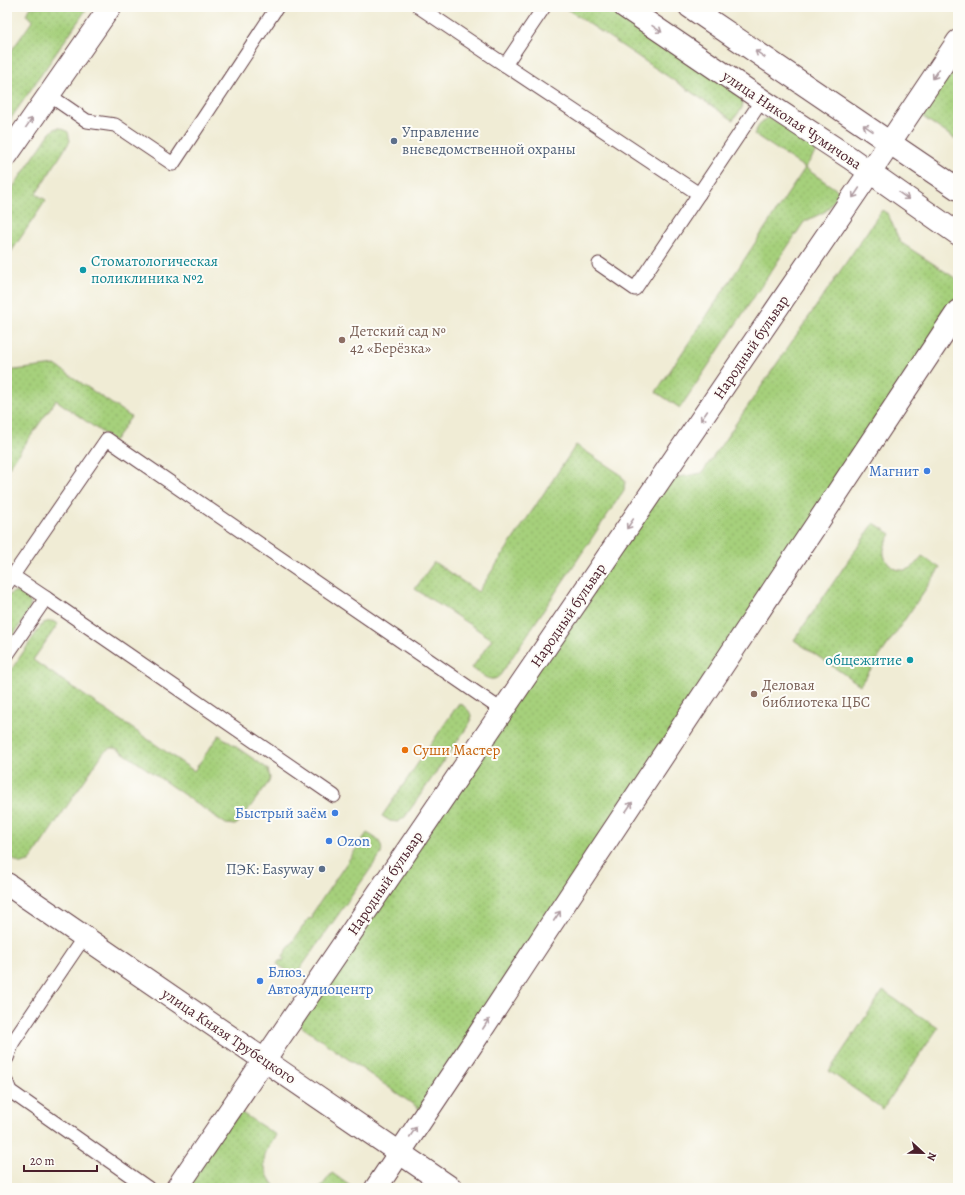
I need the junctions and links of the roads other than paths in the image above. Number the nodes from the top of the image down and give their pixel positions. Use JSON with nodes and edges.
{"nodes":[{"id":1,"x":110,"y":7,"type":"edge"},
{"id":2,"x":277,"y":7,"type":"edge"},
{"id":3,"x":419,"y":7,"type":"edge"},
{"id":4,"x":544,"y":7,"type":"edge"},
{"id":5,"x":625,"y":7,"type":"edge"},
{"id":6,"x":690,"y":7,"type":"edge"},
{"id":7,"x":958,"y":41,"type":"edge"},
{"id":8,"x":505,"y":65,"type":"junction"},
{"id":9,"x":49,"y":95,"type":"junction"},
{"id":10,"x":762,"y":100,"type":"junction"},
{"id":11,"x":890,"y":143,"type":"junction"},
{"id":12,"x":7,"y":155,"type":"edge"},
{"id":13,"x":870,"y":172,"type":"junction"},
{"id":14,"x":958,"y":189,"type":"edge"},
{"id":15,"x":699,"y":194,"type":"junction"},
{"id":16,"x":958,"y":234,"type":"edge"},
{"id":17,"x":599,"y":264,"type":"dead end"},
{"id":18,"x":958,"y":311,"type":"edge"},
{"id":19,"x":10,"y":580,"type":"edge"},
{"id":20,"x":46,"y":598,"type":"junction"},
{"id":21,"x":7,"y":656,"type":"edge"},
{"id":22,"x":503,"y":711,"type":"junction"},
{"id":23,"x":334,"y":796,"type":"dead end"},
{"id":24,"x":7,"y":884,"type":"edge"},
{"id":25,"x":84,"y":936,"type":"junction"},
{"id":26,"x":7,"y":1058,"type":"edge"},
{"id":27,"x":265,"y":1060,"type":"junction"},
{"id":28,"x":7,"y":1083,"type":"edge"},
{"id":29,"x":400,"y":1153,"type":"junction"},
{"id":30,"x":148,"y":1188,"type":"edge"},
{"id":31,"x":177,"y":1188,"type":"edge"},
{"id":32,"x":376,"y":1188,"type":"edge"},
{"id":33,"x":451,"y":1188,"type":"edge"}],
"edges":[{"from":1,"to":9,"type":"street"},
{"from":2,"to":9,"type":"lane"},
{"from":3,"to":8,"type":"lane"},
{"from":4,"to":8,"type":"lane"},
{"from":5,"to":10,"type":"street","name":"улица Николая Чумичова","one_way":true},
{"from":11,"to":6,"type":"street","one_way":true},
{"from":7,"to":11,"type":"street","name":"Народный бульвар","one_way":true},
{"from":8,"to":15,"type":"lane"},
{"from":12,"to":9,"type":"street","one_way":true},
{"from":10,"to":13,"type":"street","name":"улица Николая Чумичова"},
{"from":10,"to":15,"type":"lane"},
{"from":11,"to":13,"type":"street","name":"Народный бульвар"},
{"from":11,"to":14,"type":"street"},
{"from":13,"to":16,"type":"street","name":"улица Николая Чумичова","one_way":true},
{"from":13,"to":22,"type":"street","name":"Народный бульвар","one_way":true},
{"from":15,"to":17,"type":"lane"},
{"from":29,"to":18,"type":"street","one_way":true},
{"from":19,"to":20,"type":"lane"},
{"from":19,"to":22,"type":"lane"},
{"from":20,"to":21,"type":"lane"},
{"from":20,"to":23,"type":"lane"},
{"from":22,"to":27,"type":"street","name":"Народный бульвар"},
{"from":24,"to":25,"type":"street","name":"улица Князя Трубецкого"},
{"from":25,"to":26,"type":"lane"},
{"from":25,"to":27,"type":"street","name":"улица Князя Трубецкого"},
{"from":27,"to":29,"type":"street","name":"улица Князя Трубецкого"},
{"from":27,"to":31,"type":"street","name":"Народный бульвар"},
{"from":28,"to":30,"type":"lane"},
{"from":29,"to":32,"type":"street"},
{"from":29,"to":33,"type":"street","name":"улица Князя Трубецкого"}]}
